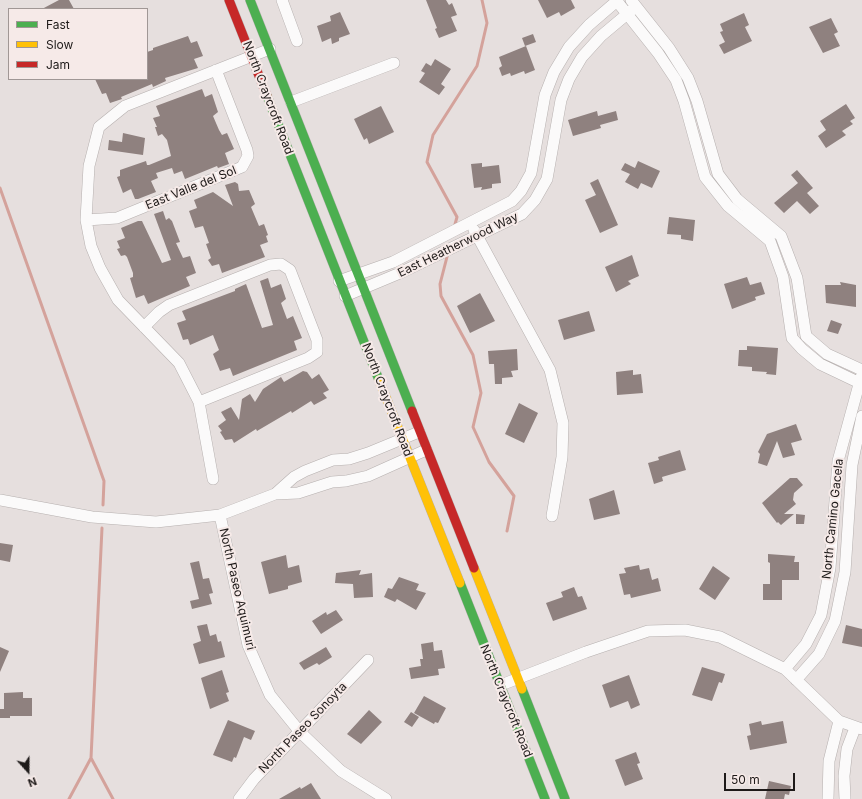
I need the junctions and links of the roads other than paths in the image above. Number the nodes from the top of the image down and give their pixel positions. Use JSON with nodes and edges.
{"nodes":[{"id":1,"x":229,"y":0,"type":"edge"},
{"id":2,"x":250,"y":0,"type":"edge"},
{"id":3,"x":282,"y":0,"type":"edge"},
{"id":4,"x":617,"y":0,"type":"edge"},
{"id":5,"x":631,"y":7,"type":"edge"},
{"id":6,"x":297,"y":41,"type":"dead end"},
{"id":7,"x":270,"y":50,"type":"junction"},
{"id":8,"x":252,"y":56,"type":"junction"},
{"id":9,"x":394,"y":63,"type":"dead end"},
{"id":10,"x":216,"y":70,"type":"junction"},
{"id":11,"x":291,"y":102,"type":"junction"},
{"id":12,"x":86,"y":220,"type":"junction"},
{"id":13,"x":469,"y":223,"type":"junction"},
{"id":14,"x":477,"y":236,"type":"junction"},
{"id":15,"x":359,"y":275,"type":"junction"},
{"id":16,"x":340,"y":281,"type":"junction"},
{"id":17,"x":364,"y":288,"type":"junction"},
{"id":18,"x":345,"y":296,"type":"junction"},
{"id":19,"x":144,"y":326,"type":"junction"},
{"id":20,"x":861,"y":377,"type":"edge"},
{"id":21,"x":198,"y":402,"type":"junction"},
{"id":22,"x":862,"y":416,"type":"edge"},
{"id":23,"x":419,"y":432,"type":"junction"},
{"id":24,"x":402,"y":439,"type":"junction"},
{"id":25,"x":426,"y":450,"type":"junction"},
{"id":26,"x":409,"y":457,"type":"junction"},
{"id":27,"x":213,"y":479,"type":"dead end"},
{"id":28,"x":275,"y":494,"type":"junction"},
{"id":29,"x":0,"y":500,"type":"edge"},
{"id":30,"x":220,"y":515,"type":"junction"},
{"id":31,"x":552,"y":516,"type":"dead end"},
{"id":32,"x":833,"y":526,"type":"junction"},
{"id":33,"x":847,"y":532,"type":"junction"},
{"id":34,"x":368,"y":660,"type":"dead end"},
{"id":35,"x":785,"y":669,"type":"junction"},
{"id":36,"x":518,"y":679,"type":"junction"},
{"id":37,"x":796,"y":680,"type":"junction"},
{"id":38,"x":501,"y":685,"type":"junction"},
{"id":39,"x":839,"y":721,"type":"junction"},
{"id":40,"x":859,"y":728,"type":"edge"},
{"id":41,"x":300,"y":732,"type":"junction"},
{"id":42,"x":239,"y":799,"type":"edge"},
{"id":43,"x":386,"y":799,"type":"edge"},
{"id":44,"x":545,"y":799,"type":"edge"},
{"id":45,"x":565,"y":799,"type":"edge"},
{"id":46,"x":828,"y":799,"type":"edge"},
{"id":47,"x":845,"y":799,"type":"edge"}],
"edges":[{"from":1,"to":8,"type":"main road","name":"North Craycroft Road"},
{"from":2,"to":7,"type":"main road","name":"North Craycroft Road"},
{"from":3,"to":6,"type":"street"},
{"from":4,"to":5,"type":"street"},
{"from":4,"to":13,"type":"street","name":"East Heatherwood Way"},
{"from":5,"to":14,"type":"street","name":"East Heatherwood Way"},
{"from":5,"to":20,"type":"street"},
{"from":7,"to":8,"type":"street"},
{"from":7,"to":11,"type":"main road","name":"North Craycroft Road"},
{"from":8,"to":10,"type":"street"},
{"from":8,"to":16,"type":"main road","name":"North Craycroft Road"},
{"from":9,"to":11,"type":"street"},
{"from":10,"to":12,"type":"street"},
{"from":10,"to":12,"type":"street","name":"East Valle del Sol"},
{"from":11,"to":15,"type":"main road","name":"North Craycroft Road"},
{"from":12,"to":19,"type":"street"},
{"from":13,"to":14,"type":"street"},
{"from":13,"to":15,"type":"street","name":"East Heatherwood Way"},
{"from":14,"to":17,"type":"street","name":"East Heatherwood Way"},
{"from":14,"to":31,"type":"street"},
{"from":15,"to":16,"type":"street","name":"East Heatherwood Way"},
{"from":15,"to":17,"type":"main road","name":"North Craycroft Road"},
{"from":16,"to":18,"type":"main road","name":"North Craycroft Road"},
{"from":17,"to":18,"type":"street","name":"East Heatherwood Way"},
{"from":17,"to":23,"type":"main road","name":"North Craycroft Road"},
{"from":18,"to":24,"type":"main road","name":"North Craycroft Road"},
{"from":19,"to":21,"type":"street"},
{"from":19,"to":21,"type":"street"},
{"from":20,"to":32,"type":"street","name":"North Camino Gacela"},
{"from":21,"to":27,"type":"street"},
{"from":22,"to":33,"type":"street","name":"North Camino Gacela"},
{"from":23,"to":24,"type":"street"},
{"from":23,"to":25,"type":"main road","name":"North Craycroft Road"},
{"from":24,"to":26,"type":"main road","name":"North Craycroft Road"},
{"from":24,"to":28,"type":"street"},
{"from":25,"to":26,"type":"street"},
{"from":25,"to":36,"type":"main road","name":"North Craycroft Road"},
{"from":26,"to":28,"type":"street"},
{"from":26,"to":38,"type":"main road","name":"North Craycroft Road"},
{"from":28,"to":30,"type":"street"},
{"from":29,"to":30,"type":"street"},
{"from":30,"to":41,"type":"street","name":"North Paseo Aquimuri"},
{"from":32,"to":33,"type":"street"},
{"from":32,"to":35,"type":"street","name":"North Camino Gacela"},
{"from":33,"to":37,"type":"street","name":"North Camino Gacela"},
{"from":34,"to":41,"type":"street","name":"North Paseo Sonoyta"},
{"from":35,"to":36,"type":"street"},
{"from":35,"to":37,"type":"street"},
{"from":36,"to":38,"type":"street"},
{"from":36,"to":45,"type":"main road","name":"North Craycroft Road"},
{"from":37,"to":39,"type":"street"},
{"from":38,"to":44,"type":"main road","name":"North Craycroft Road"},
{"from":39,"to":40,"type":"street"},
{"from":39,"to":46,"type":"street"},
{"from":40,"to":47,"type":"street"},
{"from":41,"to":42,"type":"street","name":"North Paseo Sonoyta"},
{"from":41,"to":43,"type":"street","name":"North Paseo Aquimuri"}]}
